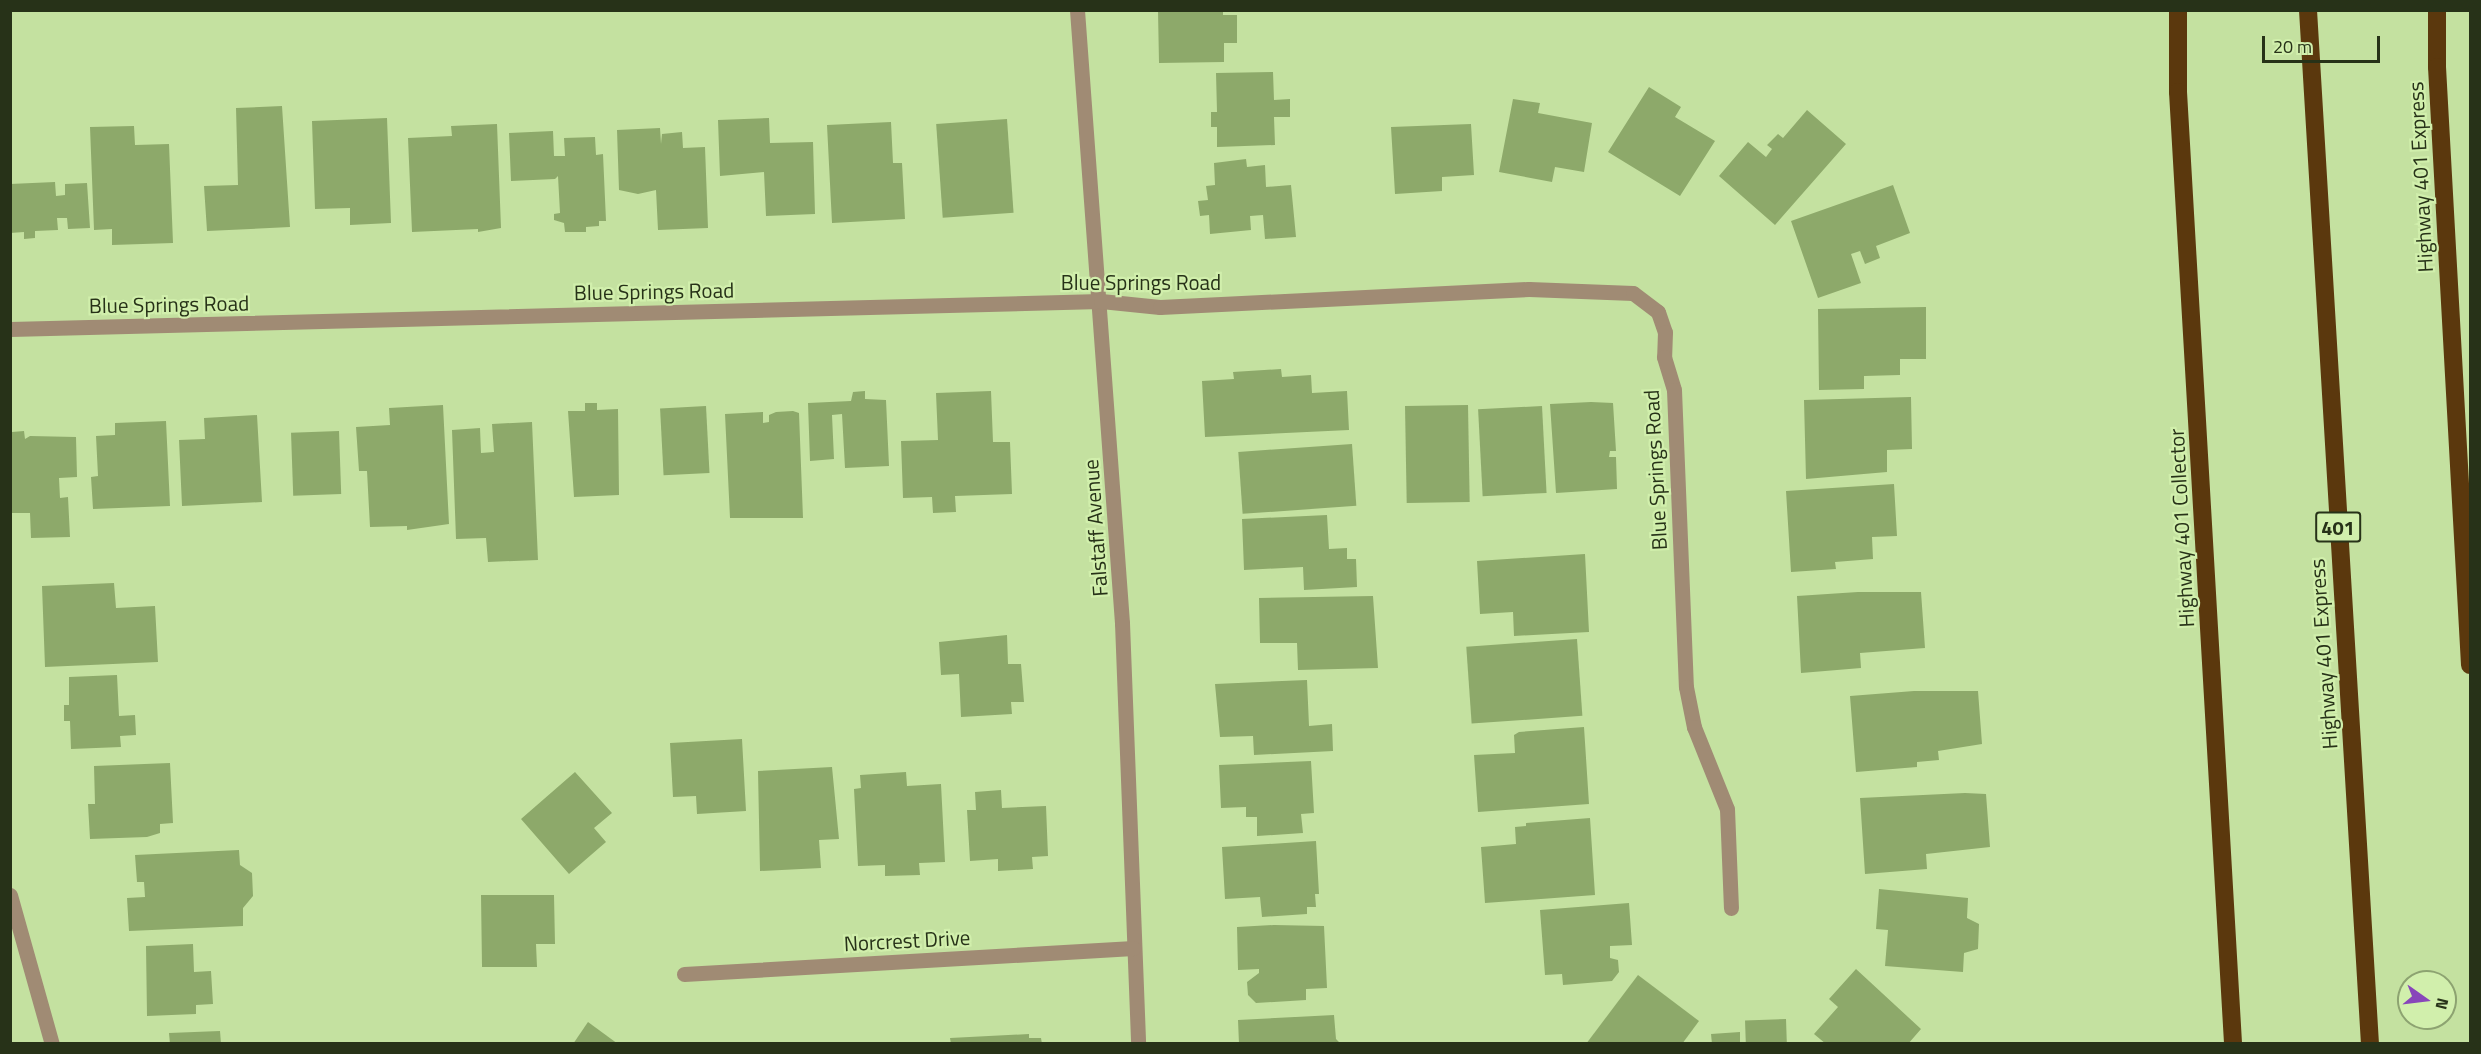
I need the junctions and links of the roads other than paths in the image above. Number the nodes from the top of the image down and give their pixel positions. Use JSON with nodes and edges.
{"nodes":[{"id":1,"x":1077,"y":10,"type":"edge"},
{"id":2,"x":2178,"y":10,"type":"edge"},
{"id":3,"x":2308,"y":10,"type":"edge"},
{"id":4,"x":2437,"y":10,"type":"edge"},
{"id":5,"x":1101,"y":301,"type":"junction"},
{"id":6,"x":10,"y":329,"type":"edge"},
{"id":7,"x":2470,"y":665,"type":"edge"},
{"id":8,"x":10,"y":895,"type":"edge"},
{"id":9,"x":1731,"y":908,"type":"dead end"},
{"id":10,"x":1133,"y":948,"type":"junction"},
{"id":11,"x":684,"y":974,"type":"dead end"},
{"id":12,"x":52,"y":1044,"type":"edge"},
{"id":13,"x":1138,"y":1044,"type":"edge"},
{"id":14,"x":2233,"y":1044,"type":"edge"},
{"id":15,"x":2370,"y":1044,"type":"edge"}],
"edges":[{"from":1,"to":5,"type":"street","name":"Falstaff Avenue"},
{"from":2,"to":14,"type":"highway","name":"Highway 401 Collector"},
{"from":3,"to":15,"type":"highway","name":"Highway 401 Express","number":"401"},
{"from":4,"to":7,"type":"highway","name":"Highway 401 Express"},
{"from":5,"to":6,"type":"street","name":"Blue Springs Road"},
{"from":5,"to":9,"type":"street","name":"Blue Springs Road"},
{"from":5,"to":10,"type":"street","name":"Falstaff Avenue"},
{"from":8,"to":12,"type":"street"},
{"from":10,"to":11,"type":"street","name":"Norcrest Drive"},
{"from":10,"to":13,"type":"street","name":"Falstaff Avenue"}]}
